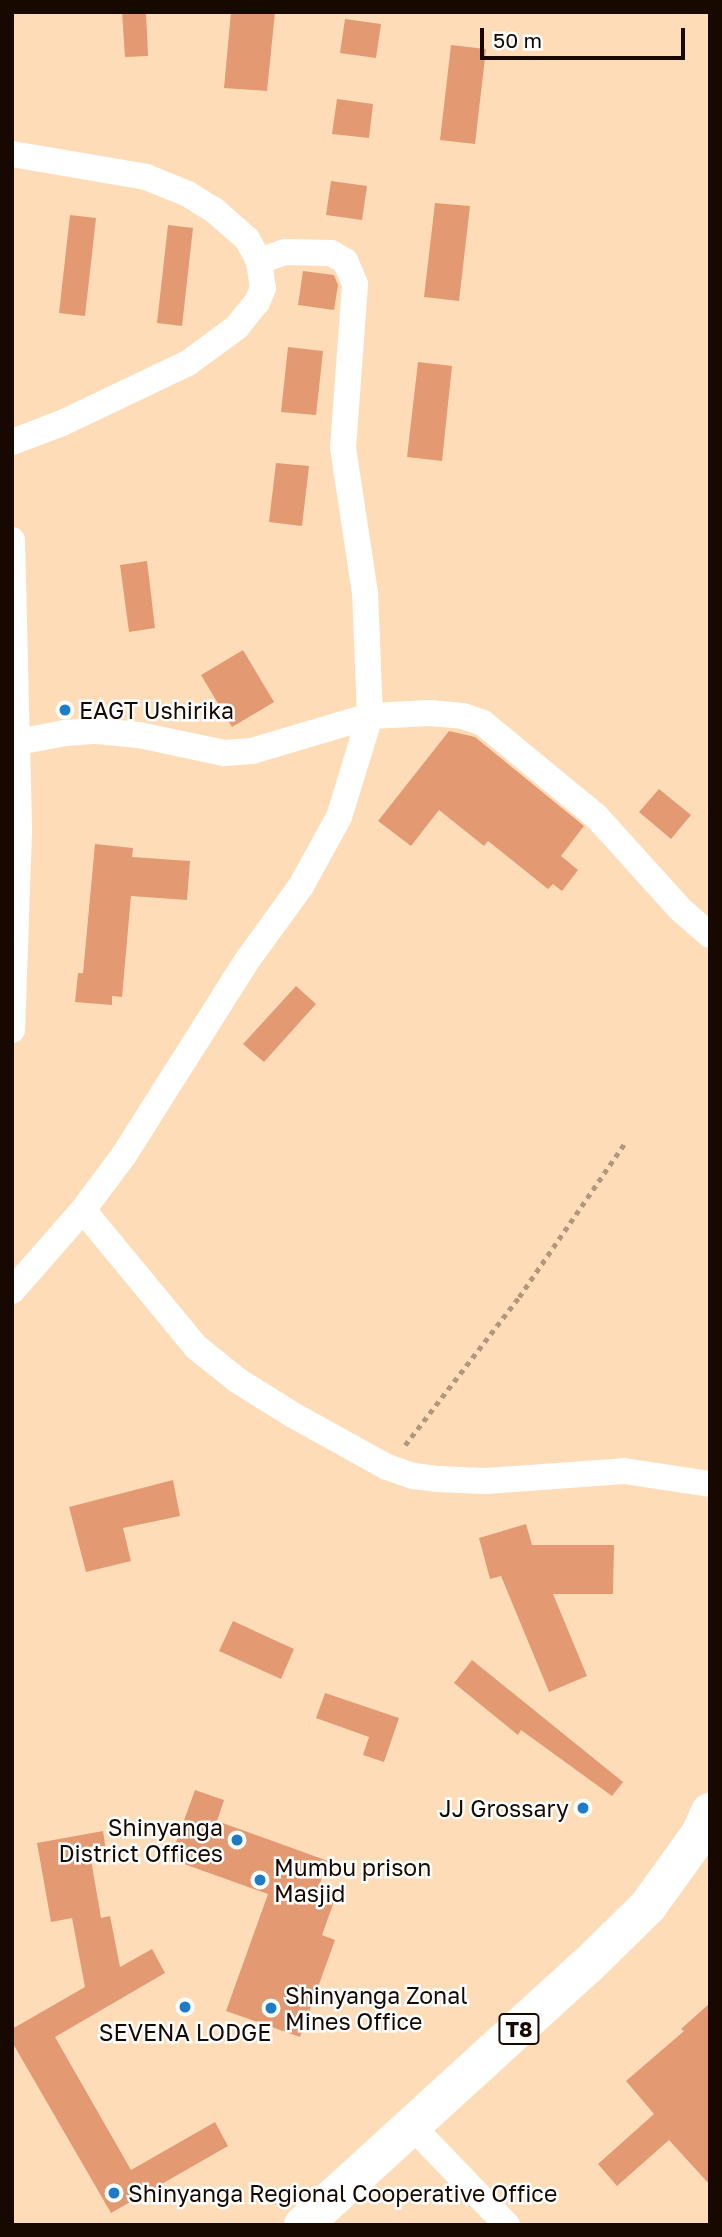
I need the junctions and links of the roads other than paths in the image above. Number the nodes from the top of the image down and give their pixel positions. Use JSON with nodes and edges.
{"nodes":[{"id":1,"x":12,"y":154,"type":"edge"},
{"id":2,"x":259,"y":261,"type":"junction"},
{"id":3,"x":12,"y":442,"type":"edge"},
{"id":4,"x":12,"y":540,"type":"edge"},
{"id":5,"x":370,"y":716,"type":"junction"},
{"id":6,"x":19,"y":742,"type":"junction"},
{"id":7,"x":16,"y":832,"type":"edge"},
{"id":8,"x":710,"y":935,"type":"edge"},
{"id":9,"x":12,"y":1030,"type":"edge"},
{"id":10,"x":83,"y":1210,"type":"junction"},
{"id":11,"x":12,"y":1291,"type":"edge"},
{"id":12,"x":710,"y":1483,"type":"edge"},
{"id":13,"x":710,"y":1812,"type":"edge"},
{"id":14,"x":413,"y":2127,"type":"junction"},
{"id":15,"x":479,"y":2213,"type":"edge"},
{"id":16,"x":303,"y":2225,"type":"edge"},
{"id":17,"x":507,"y":2225,"type":"edge"}],
"edges":[{"from":1,"to":2,"type":"street"},
{"from":2,"to":3,"type":"street"},
{"from":2,"to":5,"type":"street"},
{"from":4,"to":6,"type":"street"},
{"from":5,"to":6,"type":"street"},
{"from":5,"to":8,"type":"street"},
{"from":5,"to":10,"type":"street"},
{"from":6,"to":7,"type":"street"},
{"from":7,"to":9,"type":"street"},
{"from":10,"to":11,"type":"street"},
{"from":10,"to":12,"type":"street"},
{"from":13,"to":14,"type":"highway","number":"T8"},
{"from":14,"to":15,"type":"street"},
{"from":14,"to":16,"type":"highway","number":"T8"},
{"from":15,"to":17,"type":"street"}]}
